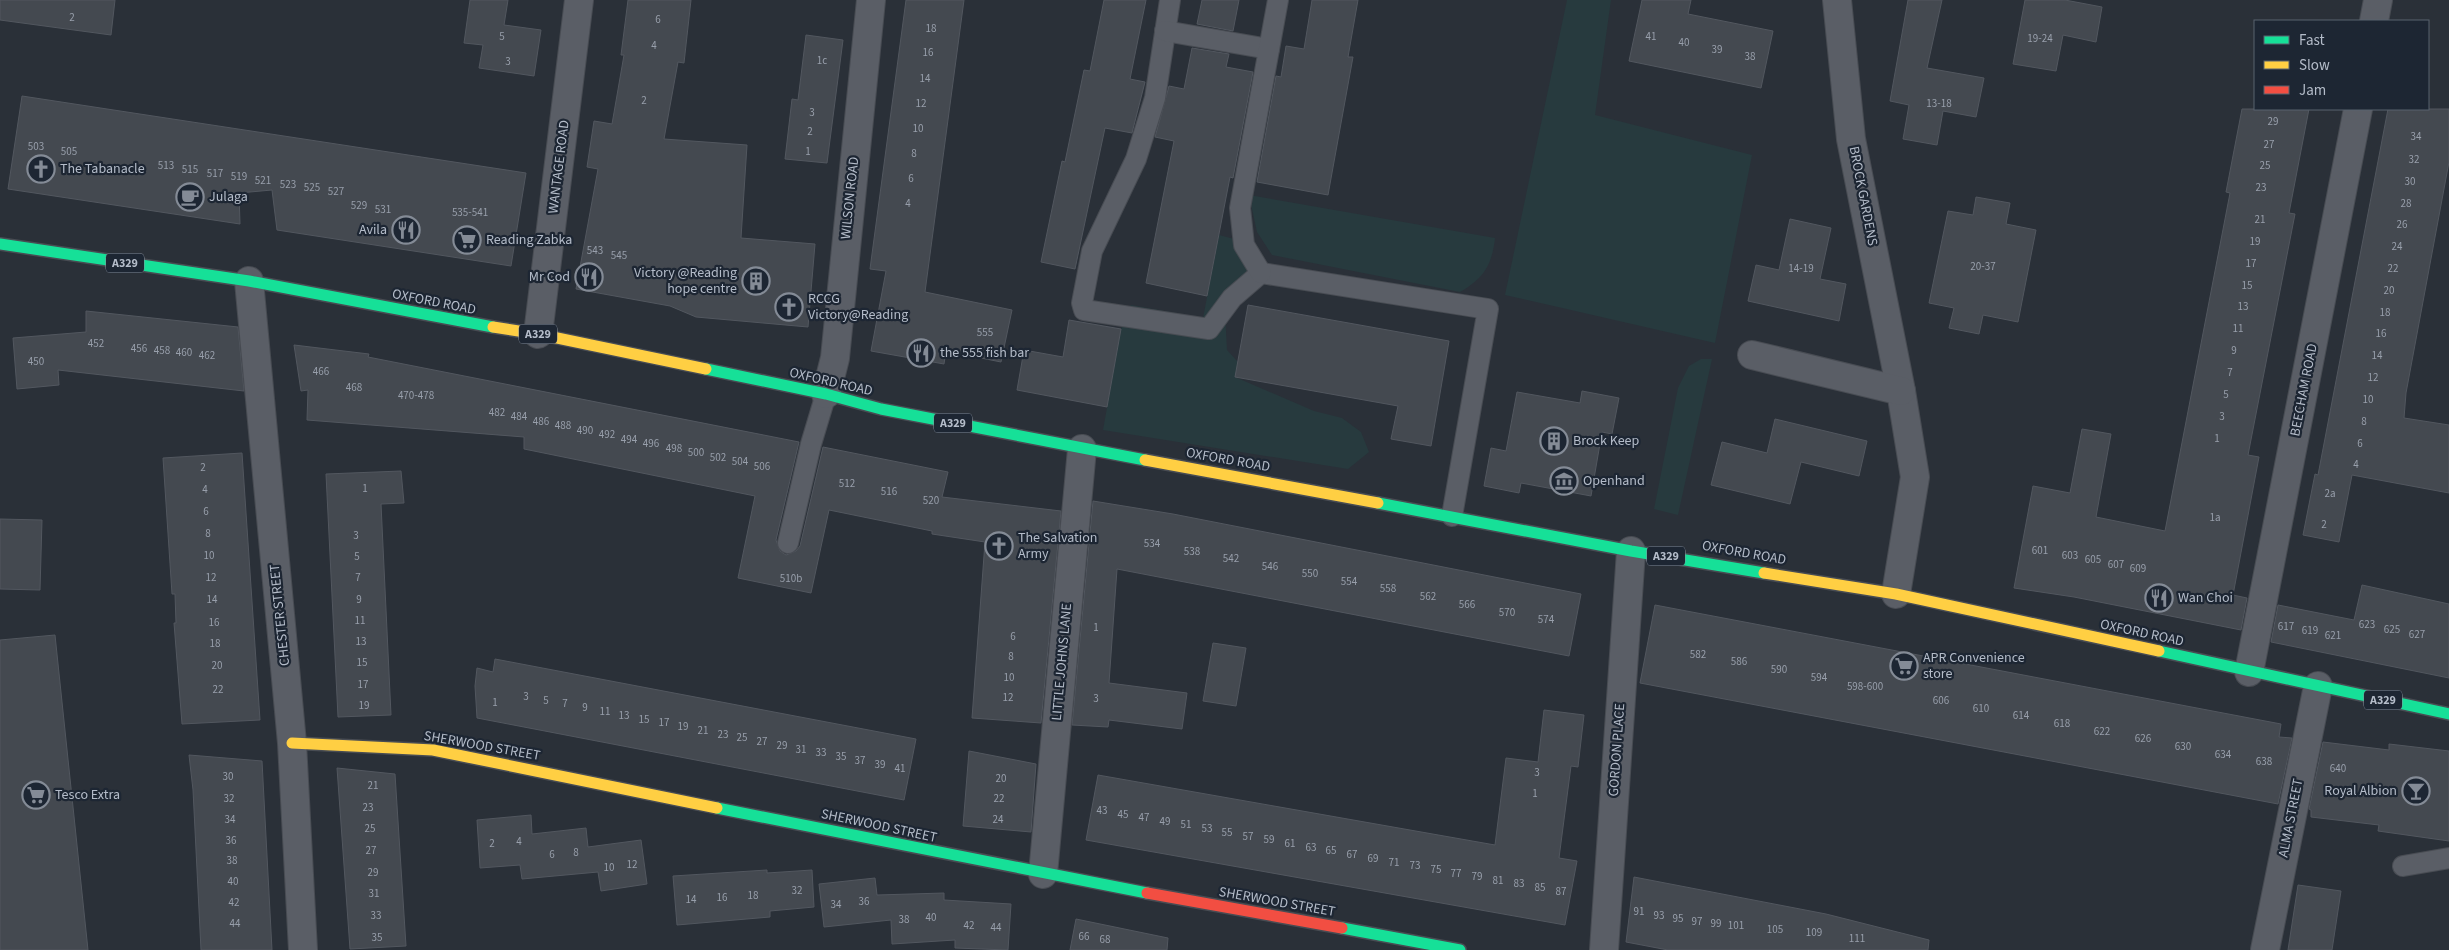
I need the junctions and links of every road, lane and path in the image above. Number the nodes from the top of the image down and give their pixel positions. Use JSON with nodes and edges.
{"nodes":[{"id":1,"x":579,"y":0,"type":"edge"},
{"id":2,"x":871,"y":0,"type":"edge"},
{"id":3,"x":1170,"y":0,"type":"edge"},
{"id":4,"x":1278,"y":0,"type":"edge"},
{"id":5,"x":1838,"y":0,"type":"edge"},
{"id":6,"x":2378,"y":0,"type":"edge"},
{"id":7,"x":2374,"y":20,"type":"edge"},
{"id":8,"x":1165,"y":31,"type":"junction"},
{"id":9,"x":1269,"y":49,"type":"junction"},
{"id":10,"x":2358,"y":110,"type":"edge"},
{"id":11,"x":0,"y":244,"type":"edge"},
{"id":12,"x":1262,"y":273,"type":"junction"},
{"id":13,"x":249,"y":281,"type":"junction"},
{"id":14,"x":538,"y":334,"type":"junction"},
{"id":15,"x":1752,"y":355,"type":"dead end"},
{"id":16,"x":1901,"y":390,"type":"junction"},
{"id":17,"x":826,"y":394,"type":"junction"},
{"id":18,"x":1082,"y":449,"type":"junction"},
{"id":19,"x":1452,"y":516,"type":"junction"},
{"id":20,"x":788,"y":543,"type":"dead end"},
{"id":21,"x":1630,"y":551,"type":"junction"},
{"id":22,"x":1896,"y":594,"type":"junction"},
{"id":23,"x":2249,"y":672,"type":"junction"},
{"id":24,"x":2318,"y":686,"type":"junction"},
{"id":25,"x":2449,"y":714,"type":"edge"},
{"id":26,"x":292,"y":743,"type":"junction"},
{"id":27,"x":2449,"y":858,"type":"edge"},
{"id":28,"x":2403,"y":866,"type":"dead end"},
{"id":29,"x":1043,"y":874,"type":"junction"},
{"id":30,"x":303,"y":950,"type":"edge"},
{"id":31,"x":1460,"y":950,"type":"edge"},
{"id":32,"x":1604,"y":950,"type":"edge"},
{"id":33,"x":2264,"y":950,"type":"edge"}],
"edges":[{"from":1,"to":14,"type":"street","name":"WANTAGE ROAD"},
{"from":2,"to":17,"type":"street","name":"WILSON ROAD"},
{"from":3,"to":8,"type":"lane"},
{"from":4,"to":9,"type":"lane"},
{"from":5,"to":16,"type":"street","name":"BROCK GARDENS"},
{"from":6,"to":7,"type":"street"},
{"from":8,"to":9,"type":"lane"},
{"from":8,"to":12,"type":"lane"},
{"from":9,"to":12,"type":"lane"},
{"from":10,"to":23,"type":"street","name":"BEECHAM ROAD"},
{"from":11,"to":13,"type":"main road","name":"OXFORD ROAD","number":"A329"},
{"from":12,"to":19,"type":"lane"},
{"from":13,"to":14,"type":"main road","name":"OXFORD ROAD","number":"A329"},
{"from":13,"to":26,"type":"street","name":"CHESTER STREET"},
{"from":14,"to":17,"type":"main road","name":"OXFORD ROAD","number":"A329"},
{"from":15,"to":16,"type":"street"},
{"from":16,"to":22,"type":"street","name":"BROCK GARDENS"},
{"from":17,"to":18,"type":"main road","name":"OXFORD ROAD","number":"A329"},
{"from":17,"to":20,"type":"lane"},
{"from":18,"to":19,"type":"main road","name":"OXFORD ROAD","number":"A329"},
{"from":18,"to":29,"type":"street","name":"LITTLE JOHNS LANE"},
{"from":19,"to":21,"type":"main road","name":"OXFORD ROAD","number":"A329"},
{"from":21,"to":22,"type":"main road","name":"OXFORD ROAD","number":"A329"},
{"from":21,"to":32,"type":"street","name":"GORDON PLACE"},
{"from":22,"to":23,"type":"main road","name":"OXFORD ROAD","number":"A329"},
{"from":23,"to":24,"type":"main road","name":"OXFORD ROAD","number":"A329"},
{"from":24,"to":25,"type":"main road","name":"OXFORD ROAD","number":"A329"},
{"from":24,"to":33,"type":"street","name":"ALMA STREET"},
{"from":26,"to":29,"type":"main road","name":"SHERWOOD STREET"},
{"from":26,"to":30,"type":"street","name":"CHESTER STREET"},
{"from":27,"to":28,"type":"lane"},
{"from":29,"to":31,"type":"main road","name":"SHERWOOD STREET"}]}
